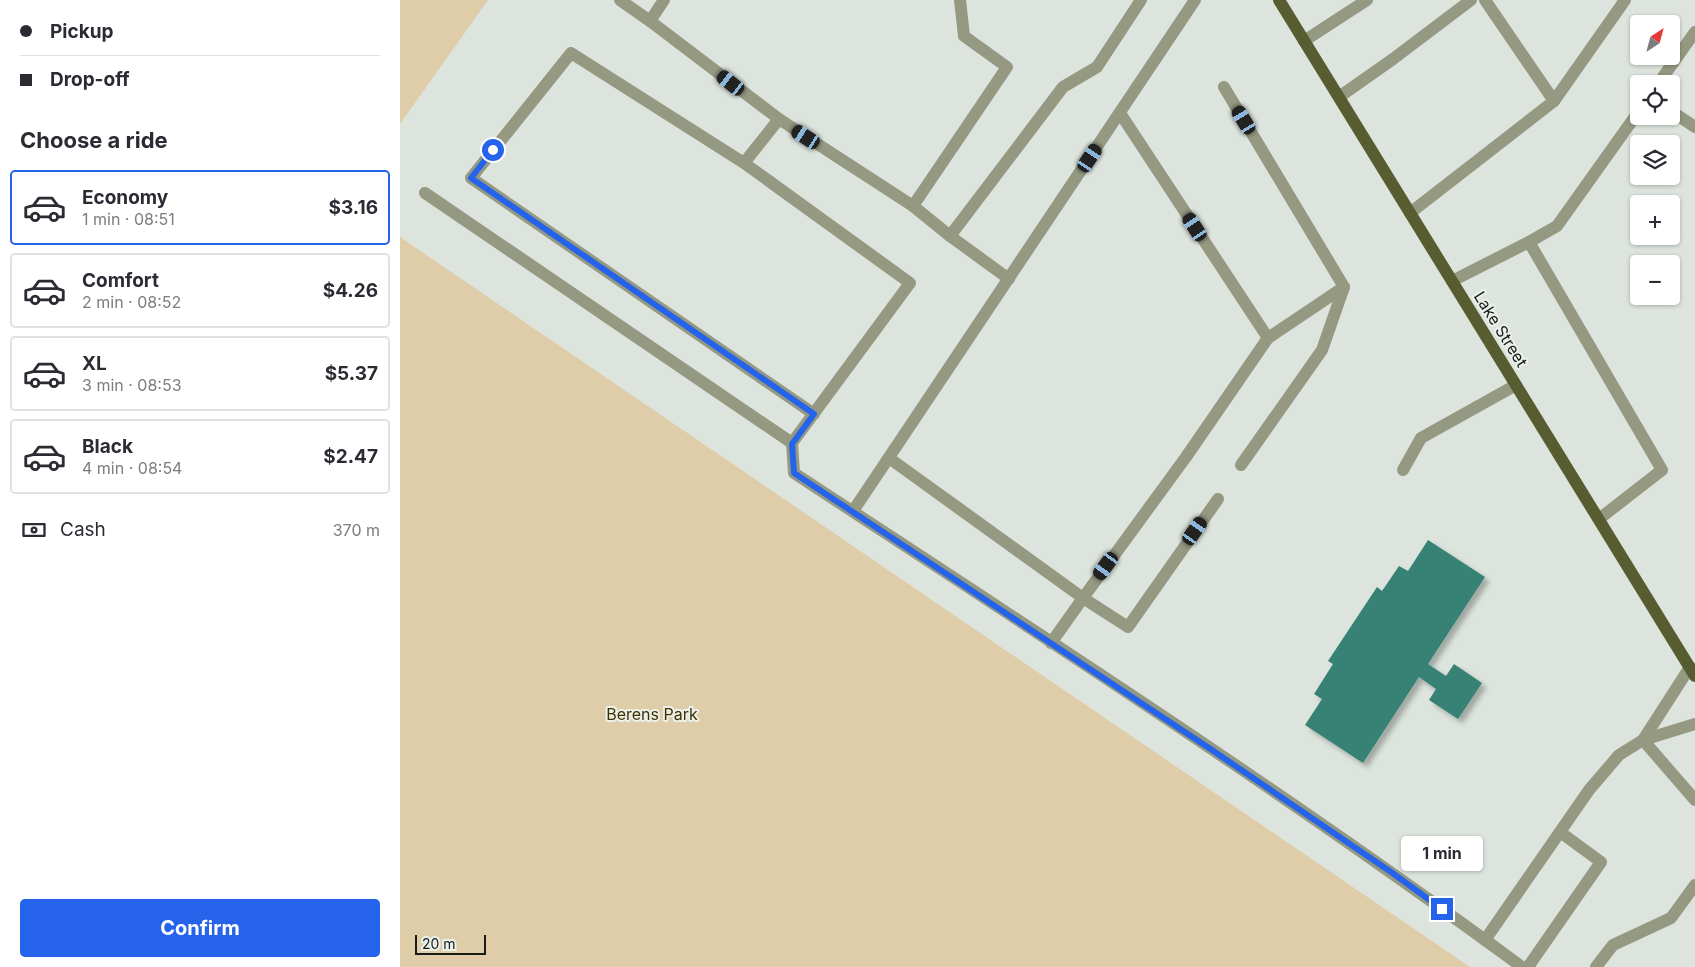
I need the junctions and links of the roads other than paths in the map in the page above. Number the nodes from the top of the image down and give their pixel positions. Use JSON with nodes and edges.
{"nodes":[{"id":1,"x":620,"y":0,"type":"edge"},
{"id":2,"x":664,"y":0,"type":"edge"},
{"id":3,"x":960,"y":0,"type":"edge"},
{"id":4,"x":1141,"y":0,"type":"edge"},
{"id":5,"x":1195,"y":0,"type":"edge"},
{"id":6,"x":1279,"y":0,"type":"edge"},
{"id":7,"x":1368,"y":0,"type":"edge"},
{"id":8,"x":1471,"y":0,"type":"edge"},
{"id":9,"x":1485,"y":0,"type":"edge"},
{"id":10,"x":1626,"y":0,"type":"edge"},
{"id":11,"x":650,"y":21,"type":"junction"},
{"id":12,"x":1695,"y":32,"type":"edge"},
{"id":13,"x":1304,"y":42,"type":"junction"},
{"id":14,"x":1664,"y":75,"type":"edge"},
{"id":15,"x":1224,"y":87,"type":"dead end"},
{"id":16,"x":1338,"y":97,"type":"junction"},
{"id":17,"x":1554,"y":101,"type":"junction"},
{"id":18,"x":1120,"y":113,"type":"junction"},
{"id":19,"x":1680,"y":117,"type":"edge"},
{"id":20,"x":778,"y":119,"type":"junction"},
{"id":21,"x":1630,"y":125,"type":"edge"},
{"id":22,"x":1695,"y":127,"type":"edge"},
{"id":23,"x":744,"y":163,"type":"junction"},
{"id":24,"x":425,"y":192,"type":"dead end"},
{"id":25,"x":913,"y":206,"type":"junction"},
{"id":26,"x":1410,"y":213,"type":"junction"},
{"id":27,"x":950,"y":236,"type":"junction"},
{"id":28,"x":1529,"y":242,"type":"junction"},
{"id":29,"x":1008,"y":279,"type":"junction"},
{"id":30,"x":1452,"y":281,"type":"junction"},
{"id":31,"x":1344,"y":287,"type":"junction"},
{"id":32,"x":1268,"y":338,"type":"junction"},
{"id":33,"x":1516,"y":385,"type":"junction"},
{"id":34,"x":814,"y":414,"type":"junction"},
{"id":35,"x":792,"y":444,"type":"junction"},
{"id":36,"x":889,"y":458,"type":"junction"},
{"id":37,"x":1241,"y":465,"type":"dead end"},
{"id":38,"x":1402,"y":470,"type":"dead end"},
{"id":39,"x":1218,"y":499,"type":"dead end"},
{"id":40,"x":853,"y":511,"type":"junction"},
{"id":41,"x":1599,"y":519,"type":"junction"},
{"id":42,"x":1083,"y":598,"type":"junction"},
{"id":43,"x":1051,"y":643,"type":"junction"},
{"id":44,"x":1692,"y":671,"type":"edge"},
{"id":45,"x":1695,"y":724,"type":"edge"},
{"id":46,"x":1643,"y":740,"type":"junction"},
{"id":47,"x":1695,"y":800,"type":"edge"},
{"id":48,"x":1560,"y":832,"type":"junction"},
{"id":49,"x":1695,"y":885,"type":"edge"},
{"id":50,"x":1485,"y":940,"type":"junction"},
{"id":51,"x":1522,"y":967,"type":"edge"},
{"id":52,"x":1528,"y":967,"type":"edge"},
{"id":53,"x":1596,"y":967,"type":"edge"}],
"edges":[{"from":1,"to":11,"type":"lane"},
{"from":2,"to":11,"type":"lane"},
{"from":3,"to":25,"type":"lane"},
{"from":4,"to":27,"type":"lane"},
{"from":5,"to":18,"type":"lane"},
{"from":6,"to":13,"type":"main road","name":"Lake Street"},
{"from":7,"to":13,"type":"lane"},
{"from":8,"to":16,"type":"lane"},
{"from":9,"to":17,"type":"lane"},
{"from":10,"to":17,"type":"lane"},
{"from":11,"to":20,"type":"lane"},
{"from":12,"to":14,"type":"lane"},
{"from":13,"to":16,"type":"main road","name":"Lake Street"},
{"from":15,"to":31,"type":"lane"},
{"from":16,"to":26,"type":"main road","name":"Lake Street"},
{"from":17,"to":26,"type":"lane"},
{"from":18,"to":29,"type":"lane"},
{"from":18,"to":32,"type":"lane"},
{"from":19,"to":22,"type":"lane"},
{"from":20,"to":23,"type":"lane"},
{"from":20,"to":25,"type":"lane"},
{"from":21,"to":28,"type":"lane"},
{"from":23,"to":34,"type":"lane"},
{"from":23,"to":34,"type":"lane"},
{"from":24,"to":35,"type":"lane"},
{"from":25,"to":27,"type":"lane"},
{"from":26,"to":30,"type":"main road","name":"Lake Street"},
{"from":27,"to":29,"type":"lane"},
{"from":28,"to":30,"type":"lane"},
{"from":28,"to":41,"type":"lane"},
{"from":29,"to":36,"type":"lane"},
{"from":30,"to":33,"type":"main road","name":"Lake Street"},
{"from":31,"to":32,"type":"lane"},
{"from":31,"to":37,"type":"lane"},
{"from":32,"to":42,"type":"lane"},
{"from":33,"to":38,"type":"lane"},
{"from":33,"to":41,"type":"main road","name":"Lake Street"},
{"from":34,"to":35,"type":"lane"},
{"from":35,"to":40,"type":"lane"},
{"from":36,"to":40,"type":"lane"},
{"from":36,"to":42,"type":"lane"},
{"from":39,"to":42,"type":"lane"},
{"from":40,"to":43,"type":"lane"},
{"from":41,"to":44,"type":"main road","name":"Lake Street"},
{"from":42,"to":43,"type":"lane"},
{"from":43,"to":50,"type":"lane"},
{"from":44,"to":46,"type":"lane"},
{"from":45,"to":46,"type":"lane"},
{"from":46,"to":47,"type":"lane"},
{"from":46,"to":48,"type":"lane"},
{"from":48,"to":50,"type":"lane"},
{"from":48,"to":52,"type":"lane"},
{"from":49,"to":53,"type":"lane"},
{"from":50,"to":51,"type":"lane"}]}
